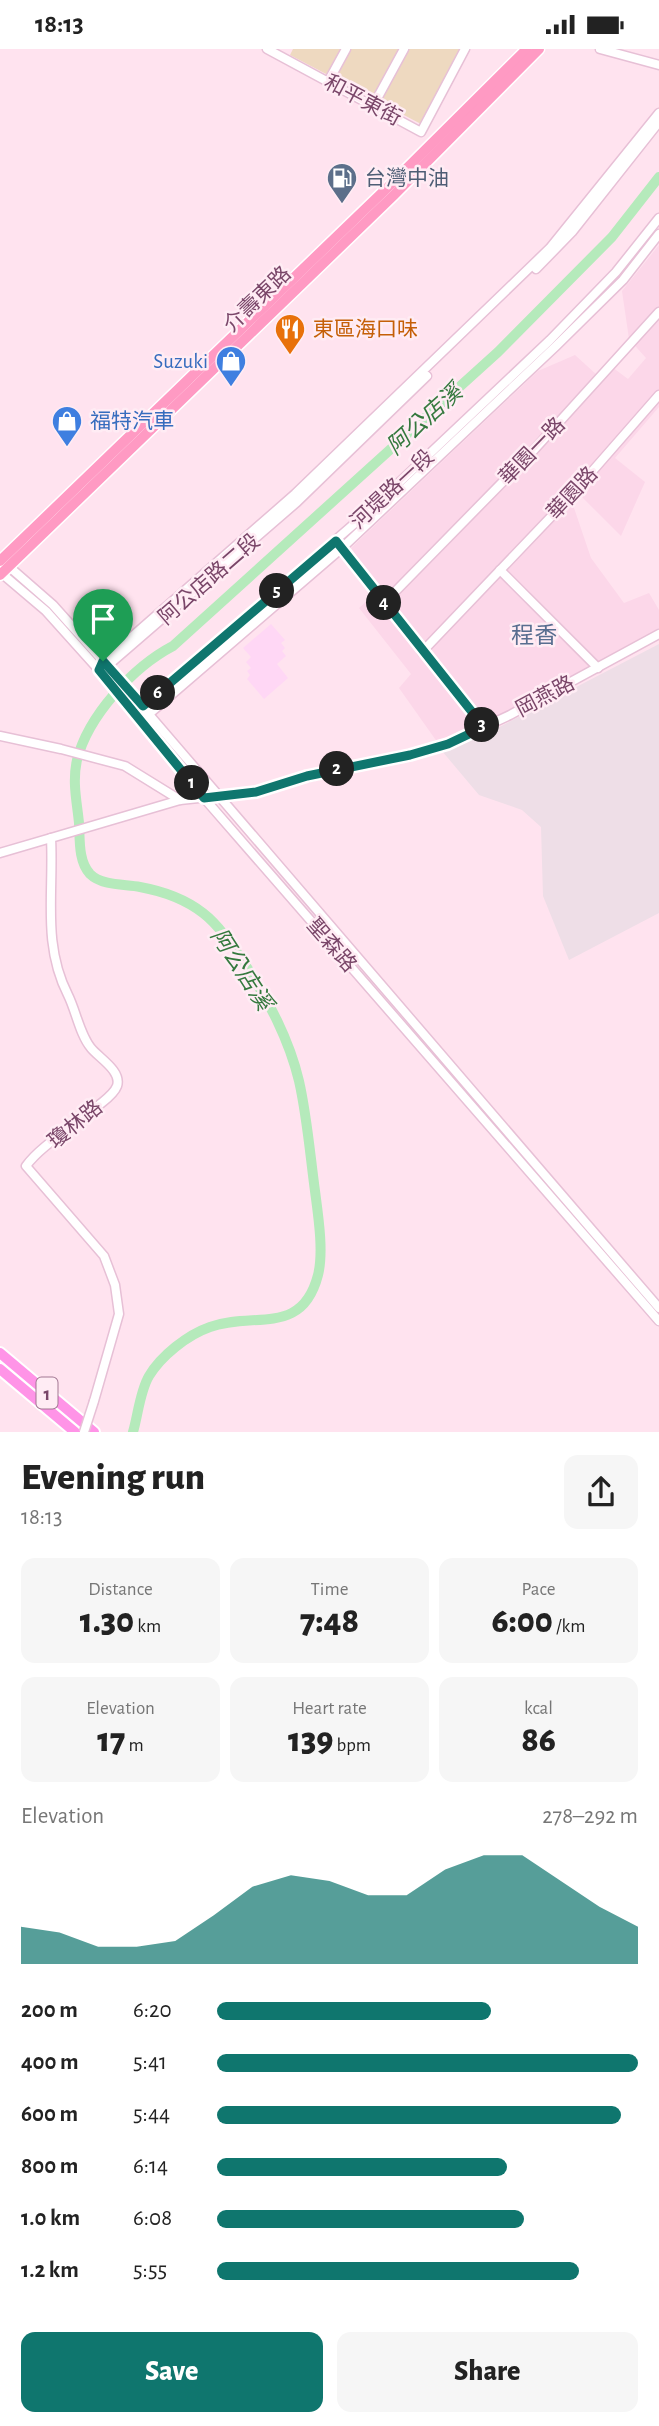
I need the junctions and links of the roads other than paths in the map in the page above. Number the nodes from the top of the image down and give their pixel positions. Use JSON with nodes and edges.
{"nodes":[{"id":1,"x":267,"y":49,"type":"edge"},
{"id":2,"x":289,"y":49,"type":"edge"},
{"id":3,"x":346,"y":49,"type":"edge"},
{"id":4,"x":404,"y":49,"type":"edge"},
{"id":5,"x":465,"y":49,"type":"edge"},
{"id":6,"x":527,"y":49,"type":"edge"},
{"id":7,"x":539,"y":49,"type":"edge"},
{"id":8,"x":600,"y":49,"type":"edge"},
{"id":9,"x":285,"y":58,"type":"junction"},
{"id":10,"x":659,"y":65,"type":"edge"},
{"id":11,"x":328,"y":82,"type":"junction"},
{"id":12,"x":373,"y":106,"type":"junction"},
{"id":13,"x":659,"y":113,"type":"edge"},
{"id":14,"x":659,"y":122,"type":"edge"},
{"id":15,"x":390,"y":192,"type":"junction"},
{"id":16,"x":659,"y":218,"type":"edge"},
{"id":17,"x":659,"y":234,"type":"edge"},
{"id":18,"x":657,"y":314,"type":"edge"},
{"id":19,"x":659,"y":395,"type":"edge"},
{"id":20,"x":336,"y":541,"type":"junction"},
{"id":21,"x":342,"y":548,"type":"junction"},
{"id":22,"x":2,"y":567,"type":"edge"},
{"id":23,"x":500,"y":570,"type":"junction"},
{"id":24,"x":384,"y":603,"type":"junction"},
{"id":25,"x":659,"y":635,"type":"edge"},
{"id":26,"x":422,"y":652,"type":"junction"},
{"id":27,"x":598,"y":668,"type":"junction"},
{"id":28,"x":107,"y":669,"type":"junction"},
{"id":29,"x":141,"y":708,"type":"junction"},
{"id":30,"x":139,"y":717,"type":"joint"},
{"id":31,"x":484,"y":727,"type":"junction"},
{"id":32,"x":0,"y":736,"type":"edge"},
{"id":33,"x":220,"y":796,"type":"junction"},
{"id":34,"x":204,"y":798,"type":"junction"},
{"id":35,"x":180,"y":800,"type":"junction"},
{"id":36,"x":51,"y":838,"type":"junction"},
{"id":37,"x":0,"y":853,"type":"edge"},
{"id":38,"x":659,"y":1308,"type":"edge"},
{"id":39,"x":659,"y":1321,"type":"edge"},
{"id":40,"x":0,"y":1351,"type":"edge"},
{"id":41,"x":0,"y":1369,"type":"edge"},
{"id":42,"x":75,"y":1432,"type":"edge"},
{"id":43,"x":85,"y":1432,"type":"edge"},
{"id":44,"x":94,"y":1432,"type":"edge"}],
"edges":[{"from":1,"to":9,"type":"street","name":"和平東街"},
{"from":2,"to":9,"type":"street"},
{"from":3,"to":11,"type":"street"},
{"from":4,"to":12,"type":"street"},
{"from":5,"to":12,"type":"street","name":"和平東街"},
{"from":6,"to":15,"type":"main road","name":"介壽東路"},
{"from":7,"to":15,"type":"main road","name":"介壽東路"},
{"from":8,"to":10,"type":"street"},
{"from":9,"to":11,"type":"street","name":"和平東街"},
{"from":11,"to":12,"type":"street","name":"和平東街"},
{"from":13,"to":28,"type":"street","name":"阿公店路二段"},
{"from":14,"to":28,"type":"street","name":"阿公店路二段"},
{"from":15,"to":22,"type":"main road","name":"介壽東路"},
{"from":16,"to":20,"type":"street","name":"河堤路一段"},
{"from":17,"to":21,"type":"street","name":"河堤路一段"},
{"from":18,"to":24,"type":"street","name":"華園一路"},
{"from":19,"to":23,"type":"street","name":"華園路"},
{"from":20,"to":21,"type":"street"},
{"from":20,"to":29,"type":"street","name":"河堤路一段"},
{"from":21,"to":24,"type":"street"},
{"from":21,"to":29,"type":"street","name":"河堤路一段"},
{"from":22,"to":28,"type":"street","name":"聖森路"},
{"from":22,"to":28,"type":"street","name":"聖森路"},
{"from":23,"to":26,"type":"street","name":"華園路"},
{"from":23,"to":27,"type":"street"},
{"from":24,"to":26,"type":"street"},
{"from":25,"to":27,"type":"street","name":"岡燕路"},
{"from":26,"to":31,"type":"street"},
{"from":27,"to":31,"type":"street","name":"岡燕路"},
{"from":28,"to":29,"type":"street","name":"聖森路"},
{"from":29,"to":30,"type":"street","name":"河堤路一段"},
{"from":29,"to":33,"type":"street","name":"聖森路"},
{"from":30,"to":34,"type":"street","name":"聖森路"},
{"from":31,"to":33,"type":"street","name":"岡燕路"},
{"from":32,"to":35,"type":"street"},
{"from":33,"to":34,"type":"street","name":"岡燕路"},
{"from":33,"to":38,"type":"street","name":"聖森路"},
{"from":34,"to":35,"type":"street","name":"岡燕路"},
{"from":34,"to":39,"type":"street","name":"聖森路"},
{"from":35,"to":36,"type":"street","name":"岡燕路"},
{"from":36,"to":37,"type":"street"},
{"from":36,"to":43,"type":"street","name":"瓊林路","bridge":true},
{"from":40,"to":44,"type":"highway","number":"1"},
{"from":41,"to":42,"type":"highway","number":"1"}]}
